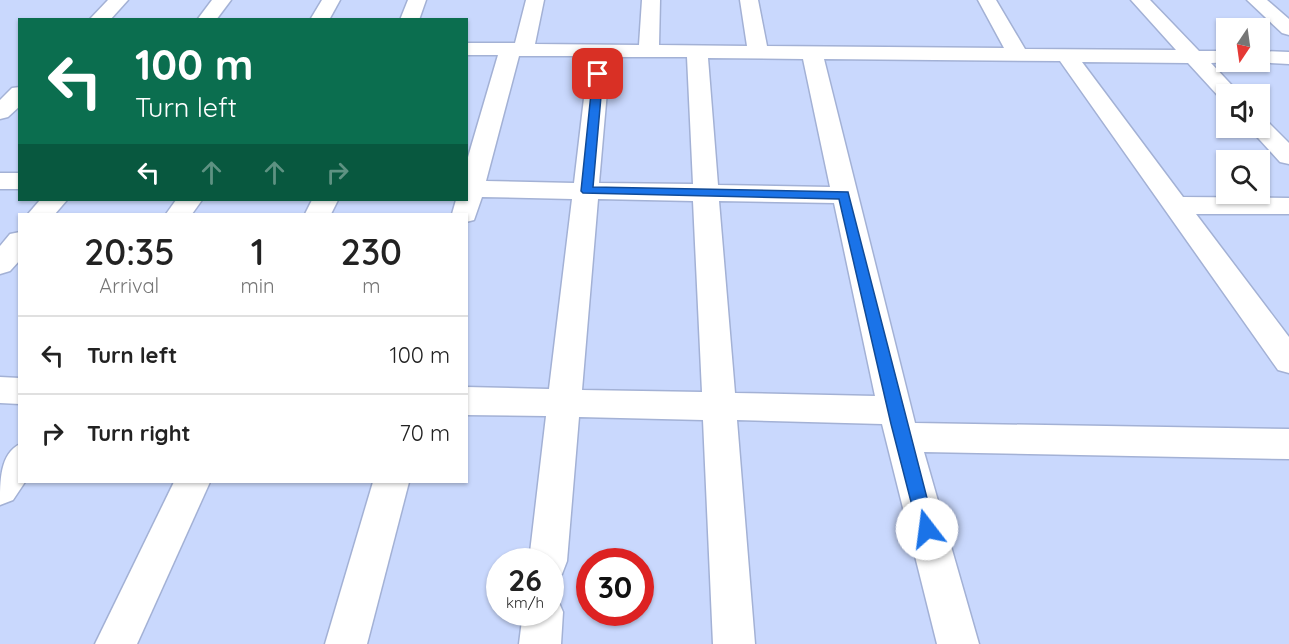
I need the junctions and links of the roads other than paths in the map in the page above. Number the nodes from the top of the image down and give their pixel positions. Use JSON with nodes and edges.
{"nodes":[{"id":1,"x":119,"y":0,"type":"edge"},
{"id":2,"x":222,"y":0,"type":"edge"},
{"id":3,"x":331,"y":0,"type":"edge"},
{"id":4,"x":417,"y":0,"type":"edge"},
{"id":5,"x":535,"y":0,"type":"edge"},
{"id":6,"x":651,"y":0,"type":"edge"},
{"id":7,"x":749,"y":0,"type":"edge"},
{"id":8,"x":987,"y":0,"type":"edge"},
{"id":9,"x":1140,"y":0,"type":"edge"},
{"id":10,"x":1256,"y":0,"type":"edge"},
{"id":11,"x":100,"y":18,"type":"edge"},
{"id":12,"x":208,"y":18,"type":"edge"},
{"id":13,"x":320,"y":18,"type":"edge"},
{"id":14,"x":410,"y":18,"type":"edge"},
{"id":15,"x":1289,"y":29,"type":"edge"},
{"id":16,"x":468,"y":50,"type":"edge"},
{"id":17,"x":516,"y":50,"type":"junction"},
{"id":18,"x":600,"y":51,"type":"junction"},
{"id":19,"x":649,"y":51,"type":"junction"},
{"id":20,"x":697,"y":52,"type":"junction"},
{"id":21,"x":758,"y":52,"type":"junction"},
{"id":22,"x":812,"y":53,"type":"junction"},
{"id":23,"x":1018,"y":55,"type":"junction"},
{"id":24,"x":1066,"y":56,"type":"junction"},
{"id":25,"x":1194,"y":57,"type":"junction"},
{"id":26,"x":1216,"y":57,"type":"edge"},
{"id":27,"x":1270,"y":57,"type":"edge"},
{"id":28,"x":1289,"y":58,"type":"edge"},
{"id":29,"x":1220,"y":84,"type":"edge"},
{"id":30,"x":18,"y":95,"type":"edge"},
{"id":31,"x":0,"y":112,"type":"edge"},
{"id":32,"x":1270,"y":138,"type":"edge"},
{"id":33,"x":1289,"y":158,"type":"edge"},
{"id":34,"x":0,"y":181,"type":"edge"},
{"id":35,"x":18,"y":181,"type":"edge"},
{"id":36,"x":469,"y":189,"type":"edge"},
{"id":37,"x":587,"y":191,"type":"junction"},
{"id":38,"x":705,"y":193,"type":"junction"},
{"id":39,"x":844,"y":195,"type":"junction"},
{"id":40,"x":53,"y":201,"type":"edge"},
{"id":41,"x":1175,"y":205,"type":"junction"},
{"id":42,"x":1289,"y":206,"type":"edge"},
{"id":43,"x":42,"y":213,"type":"edge"},
{"id":44,"x":18,"y":243,"type":"edge"},
{"id":45,"x":0,"y":264,"type":"edge"},
{"id":46,"x":1289,"y":361,"type":"edge"},
{"id":47,"x":0,"y":390,"type":"edge"},
{"id":48,"x":18,"y":391,"type":"edge"},
{"id":49,"x":468,"y":401,"type":"edge"},
{"id":50,"x":563,"y":403,"type":"junction"},
{"id":51,"x":720,"y":406,"type":"junction"},
{"id":52,"x":899,"y":424,"type":"junction"},
{"id":53,"x":1289,"y":444,"type":"edge"},
{"id":54,"x":18,"y":462,"type":"edge"},
{"id":55,"x":192,"y":483,"type":"edge"},
{"id":56,"x":391,"y":483,"type":"edge"},
{"id":57,"x":0,"y":489,"type":"edge"},
{"id":58,"x":549,"y":548,"type":"edge"},
{"id":59,"x":542,"y":626,"type":"edge"},
{"id":60,"x":116,"y":644,"type":"edge"},
{"id":61,"x":346,"y":644,"type":"edge"},
{"id":62,"x":540,"y":644,"type":"edge"},
{"id":63,"x":734,"y":644,"type":"edge"},
{"id":64,"x":958,"y":644,"type":"edge"}],
"edges":[{"from":1,"to":11,"type":"street"},
{"from":2,"to":12,"type":"street"},
{"from":3,"to":13,"type":"street"},
{"from":4,"to":14,"type":"street"},
{"from":5,"to":17,"type":"street"},
{"from":6,"to":19,"type":"street"},
{"from":7,"to":21,"type":"street"},
{"from":8,"to":23,"type":"street"},
{"from":9,"to":25,"type":"street"},
{"from":10,"to":15,"type":"street"},
{"from":16,"to":17,"type":"street"},
{"from":17,"to":18,"type":"street"},
{"from":17,"to":36,"type":"street"},
{"from":18,"to":19,"type":"street"},
{"from":18,"to":37,"type":"street"},
{"from":19,"to":20,"type":"street"},
{"from":20,"to":21,"type":"street"},
{"from":20,"to":38,"type":"street"},
{"from":21,"to":22,"type":"street"},
{"from":22,"to":23,"type":"street"},
{"from":22,"to":39,"type":"street"},
{"from":23,"to":24,"type":"street"},
{"from":24,"to":25,"type":"street"},
{"from":24,"to":41,"type":"street"},
{"from":25,"to":26,"type":"street"},
{"from":25,"to":29,"type":"street"},
{"from":27,"to":28,"type":"street"},
{"from":30,"to":31,"type":"street"},
{"from":32,"to":33,"type":"street"},
{"from":34,"to":35,"type":"street"},
{"from":36,"to":37,"type":"street"},
{"from":37,"to":38,"type":"street"},
{"from":37,"to":50,"type":"street"},
{"from":38,"to":39,"type":"street"},
{"from":38,"to":51,"type":"street"},
{"from":39,"to":52,"type":"street"},
{"from":40,"to":43,"type":"street"},
{"from":41,"to":42,"type":"street"},
{"from":41,"to":46,"type":"street"},
{"from":44,"to":45,"type":"street"},
{"from":47,"to":48,"type":"street"},
{"from":49,"to":50,"type":"street"},
{"from":50,"to":51,"type":"street"},
{"from":50,"to":58,"type":"street"},
{"from":51,"to":52,"type":"street"},
{"from":51,"to":63,"type":"street"},
{"from":52,"to":53,"type":"street"},
{"from":52,"to":64,"type":"street"},
{"from":54,"to":57,"type":"street"},
{"from":55,"to":60,"type":"street"},
{"from":56,"to":61,"type":"street"},
{"from":59,"to":62,"type":"street"}]}
